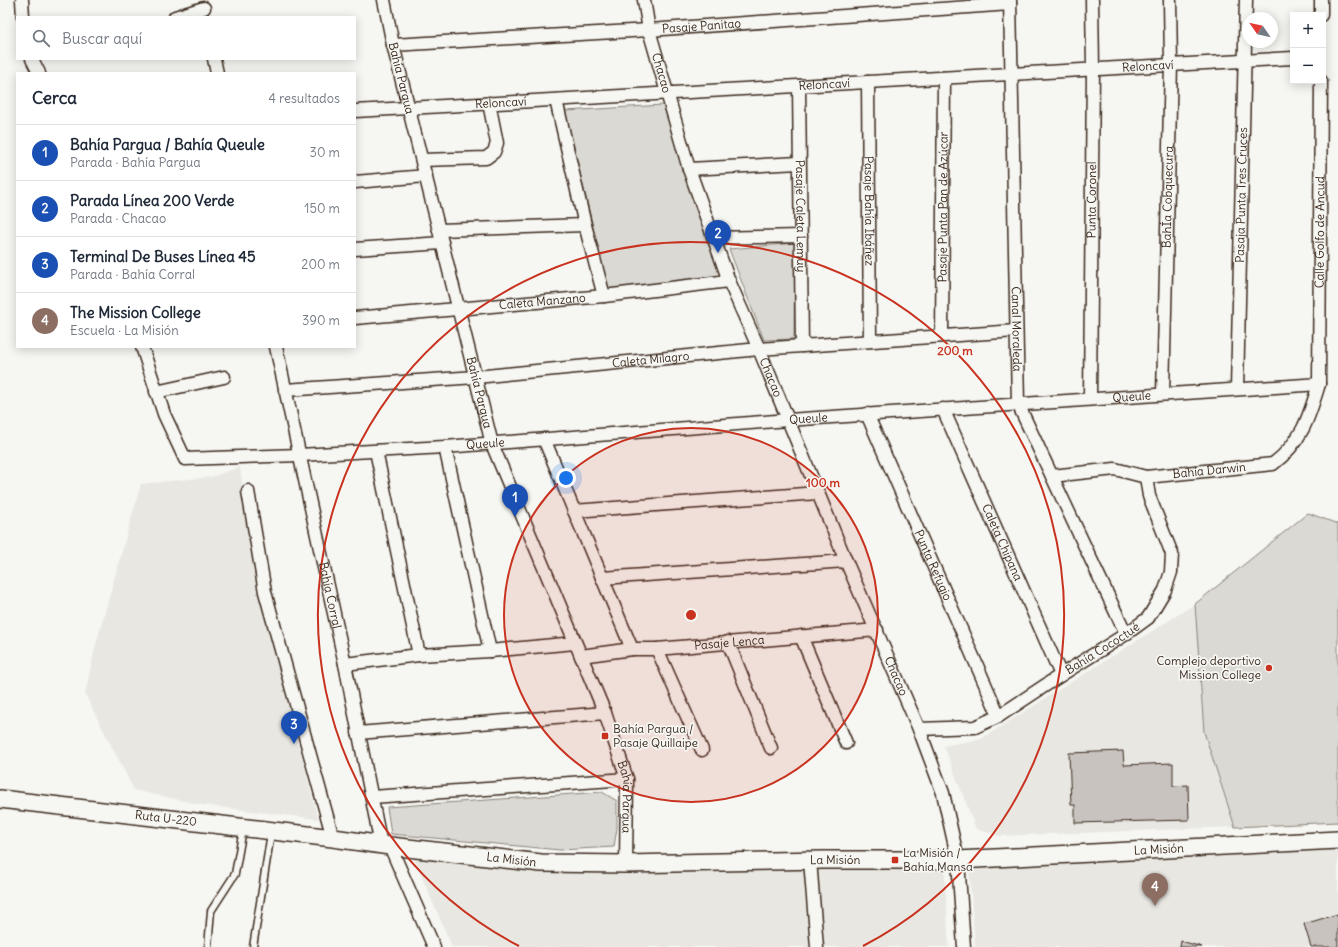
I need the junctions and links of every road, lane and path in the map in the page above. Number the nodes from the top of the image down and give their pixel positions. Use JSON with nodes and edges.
{"nodes":[{"id":1,"x":22,"y":0,"type":"edge"},
{"id":2,"x":384,"y":0,"type":"edge"},
{"id":3,"x":644,"y":0,"type":"edge"},
{"id":4,"x":1092,"y":0,"type":"edge"},
{"id":5,"x":1170,"y":0,"type":"edge"},
{"id":6,"x":1246,"y":0,"type":"edge"},
{"id":7,"x":1320,"y":0,"type":"edge"},
{"id":8,"x":1010,"y":2,"type":"edge"},
{"id":9,"x":204,"y":8,"type":"edge"},
{"id":10,"x":1321,"y":12,"type":"edge"},
{"id":11,"x":23,"y":16,"type":"edge"},
{"id":12,"x":178,"y":16,"type":"edge"},
{"id":13,"x":649,"y":30,"type":"junction"},
{"id":14,"x":393,"y":45,"type":"junction"},
{"id":15,"x":1290,"y":58,"type":"edge"},
{"id":16,"x":34,"y":60,"type":"edge"},
{"id":17,"x":214,"y":60,"type":"edge"},
{"id":18,"x":1246,"y":61,"type":"junction"},
{"id":19,"x":1171,"y":65,"type":"junction"},
{"id":20,"x":1093,"y":69,"type":"junction"},
{"id":21,"x":39,"y":72,"type":"edge"},
{"id":22,"x":217,"y":72,"type":"edge"},
{"id":23,"x":1011,"y":74,"type":"junction"},
{"id":24,"x":944,"y":78,"type":"junction"},
{"id":25,"x":868,"y":82,"type":"junction"},
{"id":26,"x":1321,"y":84,"type":"edge"},
{"id":27,"x":799,"y":86,"type":"junction"},
{"id":28,"x":667,"y":93,"type":"junction"},
{"id":29,"x":556,"y":100,"type":"junction"},
{"id":30,"x":489,"y":103,"type":"junction"},
{"id":31,"x":409,"y":108,"type":"junction"},
{"id":32,"x":356,"y":111,"type":"edge"},
{"id":33,"x":422,"y":160,"type":"junction"},
{"id":34,"x":799,"y":163,"type":"junction"},
{"id":35,"x":689,"y":168,"type":"junction"},
{"id":36,"x":426,"y":176,"type":"junction"},
{"id":37,"x":356,"y":182,"type":"edge"},
{"id":38,"x":585,"y":225,"type":"junction"},
{"id":39,"x":439,"y":230,"type":"junction"},
{"id":40,"x":801,"y":236,"type":"junction"},
{"id":41,"x":714,"y":238,"type":"junction"},
{"id":42,"x":442,"y":242,"type":"junction"},
{"id":43,"x":356,"y":249,"type":"edge"},
{"id":44,"x":729,"y":282,"type":"junction"},
{"id":45,"x":604,"y":296,"type":"junction"},
{"id":46,"x":459,"y":309,"type":"junction"},
{"id":47,"x":356,"y":318,"type":"edge"},
{"id":48,"x":1016,"y":331,"type":"junction"},
{"id":49,"x":942,"y":336,"type":"junction"},
{"id":50,"x":870,"y":341,"type":"junction"},
{"id":51,"x":802,"y":346,"type":"junction"},
{"id":52,"x":142,"y":348,"type":"edge"},
{"id":53,"x":276,"y":348,"type":"edge"},
{"id":54,"x":759,"y":349,"type":"junction"},
{"id":55,"x":224,"y":377,"type":"dead end"},
{"id":56,"x":476,"y":377,"type":"junction"},
{"id":57,"x":1319,"y":384,"type":"junction"},
{"id":58,"x":1237,"y":389,"type":"junction"},
{"id":59,"x":285,"y":390,"type":"junction"},
{"id":60,"x":156,"y":392,"type":"junction"},
{"id":61,"x":1163,"y":394,"type":"junction"},
{"id":62,"x":1090,"y":399,"type":"junction"},
{"id":63,"x":1018,"y":404,"type":"junction"},
{"id":64,"x":943,"y":409,"type":"junction"},
{"id":65,"x":866,"y":414,"type":"junction"},
{"id":66,"x":788,"y":420,"type":"junction"},
{"id":67,"x":544,"y":439,"type":"junction"},
{"id":68,"x":492,"y":444,"type":"junction"},
{"id":69,"x":445,"y":447,"type":"junction"},
{"id":70,"x":376,"y":451,"type":"junction"},
{"id":71,"x":299,"y":455,"type":"junction"},
{"id":72,"x":1052,"y":476,"type":"junction"},
{"id":73,"x":1146,"y":477,"type":"junction"},
{"id":74,"x":248,"y":491,"type":"dead end"},
{"id":75,"x":818,"y":493,"type":"junction"},
{"id":76,"x":574,"y":511,"type":"junction"},
{"id":77,"x":846,"y":561,"type":"junction"},
{"id":78,"x":602,"y":578,"type":"junction"},
{"id":79,"x":877,"y":630,"type":"junction"},
{"id":80,"x":1126,"y":634,"type":"junction"},
{"id":81,"x":801,"y":636,"type":"junction"},
{"id":82,"x":728,"y":642,"type":"junction"},
{"id":83,"x":575,"y":643,"type":"junction"},
{"id":84,"x":632,"y":649,"type":"junction"},
{"id":85,"x":657,"y":649,"type":"junction"},
{"id":86,"x":490,"y":651,"type":"junction"},
{"id":87,"x":419,"y":655,"type":"junction"},
{"id":88,"x":581,"y":656,"type":"junction"},
{"id":89,"x":345,"y":664,"type":"junction"},
{"id":90,"x":1061,"y":675,"type":"junction"},
{"id":91,"x":605,"y":713,"type":"junction"},
{"id":92,"x":999,"y":716,"type":"junction"},
{"id":93,"x":919,"y":729,"type":"junction"},
{"id":94,"x":358,"y":733,"type":"junction"},
{"id":95,"x":846,"y":744,"type":"dead end"},
{"id":96,"x":771,"y":748,"type":"dead end"},
{"id":97,"x":702,"y":750,"type":"dead end"},
{"id":98,"x":627,"y":779,"type":"junction"},
{"id":99,"x":372,"y":797,"type":"junction"},
{"id":100,"x":0,"y":799,"type":"edge"},
{"id":101,"x":244,"y":828,"type":"junction"},
{"id":102,"x":272,"y":831,"type":"junction"},
{"id":103,"x":333,"y":838,"type":"junction"},
{"id":104,"x":1338,"y":840,"type":"edge"},
{"id":105,"x":385,"y":846,"type":"junction"},
{"id":106,"x":810,"y":860,"type":"junction"},
{"id":107,"x":958,"y":860,"type":"junction"},
{"id":108,"x":626,"y":864,"type":"junction"},
{"id":109,"x":208,"y":947,"type":"edge"},
{"id":110,"x":253,"y":947,"type":"edge"},
{"id":111,"x":434,"y":947,"type":"edge"},
{"id":112,"x":817,"y":947,"type":"edge"},
{"id":113,"x":964,"y":947,"type":"edge"}],
"edges":[{"from":1,"to":11,"type":"street"},
{"from":2,"to":14,"type":"street","name":"Bahía Pargua"},
{"from":3,"to":13,"type":"street","name":"Chacao"},
{"from":4,"to":20,"type":"street","name":"Punta Coronel"},
{"from":5,"to":19,"type":"street","name":"BahÍa Cobquecura"},
{"from":6,"to":18,"type":"street","name":"Pasaja Punta Tres Cruces"},
{"from":7,"to":10,"type":"street"},
{"from":8,"to":13,"type":"street","name":"Pasaje Panitao"},
{"from":8,"to":23,"type":"street","name":"Canal Moraleda"},
{"from":9,"to":12,"type":"street"},
{"from":13,"to":14,"type":"street","name":"Pasaje Panitao"},
{"from":13,"to":28,"type":"street","name":"Chacao"},
{"from":14,"to":31,"type":"street","name":"Bahía Pargua"},
{"from":15,"to":18,"type":"street","name":"Reloncaví"},
{"from":16,"to":21,"type":"street"},
{"from":17,"to":22,"type":"street"},
{"from":18,"to":19,"type":"street","name":"Reloncaví"},
{"from":18,"to":58,"type":"street","name":"Pasaja Punta Tres Cruces"},
{"from":19,"to":20,"type":"street","name":"Reloncaví"},
{"from":19,"to":61,"type":"street","name":"BahÍa Cobquecura"},
{"from":20,"to":23,"type":"street","name":"Reloncaví"},
{"from":20,"to":62,"type":"street","name":"Punta Coronel"},
{"from":23,"to":24,"type":"street","name":"Reloncaví"},
{"from":23,"to":48,"type":"street","name":"Canal Moraleda"},
{"from":24,"to":25,"type":"street","name":"Reloncaví"},
{"from":24,"to":49,"type":"street","name":"Pasaje Punta Pan de Azúcar"},
{"from":25,"to":27,"type":"street","name":"Reloncaví"},
{"from":25,"to":50,"type":"street","name":"Pasaje Bahía Ibáñez"},
{"from":26,"to":57,"type":"street","name":"Calle Golfo de Ancud"},
{"from":27,"to":28,"type":"street","name":"Reloncaví"},
{"from":27,"to":34,"type":"street","name":"Pasaje Caleta Lemuy"},
{"from":28,"to":29,"type":"street","name":"Reloncaví"},
{"from":28,"to":35,"type":"street","name":"Chacao"},
{"from":29,"to":30,"type":"street","name":"Reloncaví"},
{"from":29,"to":38,"type":"street"},
{"from":30,"to":31,"type":"street","name":"Reloncaví"},
{"from":30,"to":33,"type":"street"},
{"from":31,"to":32,"type":"street","name":"Reloncaví"},
{"from":31,"to":33,"type":"street","name":"Bahía Pargua"},
{"from":33,"to":36,"type":"street","name":"Bahía Pargua"},
{"from":34,"to":35,"type":"street"},
{"from":34,"to":40,"type":"street","name":"Pasaje Caleta Lemuy"},
{"from":35,"to":41,"type":"street","name":"Chacao"},
{"from":36,"to":37,"type":"street"},
{"from":36,"to":39,"type":"street","name":"Bahía Pargua"},
{"from":38,"to":39,"type":"street"},
{"from":38,"to":45,"type":"street"},
{"from":39,"to":42,"type":"street","name":"Bahía Pargua"},
{"from":40,"to":41,"type":"street"},
{"from":40,"to":51,"type":"street","name":"Pasaje Caleta Lemuy"},
{"from":41,"to":44,"type":"street","name":"Chacao"},
{"from":42,"to":43,"type":"street"},
{"from":42,"to":46,"type":"street","name":"Bahía Pargua"},
{"from":44,"to":45,"type":"street","name":"Caleta Manzano"},
{"from":44,"to":54,"type":"street","name":"Chacao"},
{"from":45,"to":46,"type":"street","name":"Caleta Manzano"},
{"from":46,"to":47,"type":"street","name":"Caleta Manzano"},
{"from":46,"to":56,"type":"street","name":"Bahía Pargua"},
{"from":48,"to":49,"type":"street","name":"Caleta Milagro"},
{"from":48,"to":63,"type":"street","name":"Canal Moraleda"},
{"from":49,"to":50,"type":"street","name":"Caleta Milagro"},
{"from":50,"to":51,"type":"street","name":"Caleta Milagro"},
{"from":51,"to":54,"type":"street","name":"Caleta Milagro"},
{"from":52,"to":60,"type":"street"},
{"from":53,"to":59,"type":"street","name":"Bahía Corral"},
{"from":54,"to":56,"type":"street","name":"Caleta Milagro"},
{"from":54,"to":66,"type":"street","name":"Chacao"},
{"from":55,"to":60,"type":"street"},
{"from":56,"to":59,"type":"street","name":"Caleta Milagro"},
{"from":56,"to":68,"type":"street","name":"Bahía Pargua"},
{"from":57,"to":58,"type":"street","name":"Queule"},
{"from":57,"to":73,"type":"street","name":"Bahía Darwin"},
{"from":58,"to":61,"type":"street","name":"Queule"},
{"from":59,"to":71,"type":"street","name":"Bahía Corral"},
{"from":60,"to":71,"type":"street","name":"Queule"},
{"from":61,"to":62,"type":"street","name":"Queule"},
{"from":62,"to":63,"type":"street","name":"Queule"},
{"from":63,"to":64,"type":"street","name":"Queule"},
{"from":63,"to":72,"type":"street","name":"Canal Moraleda"},
{"from":64,"to":65,"type":"street","name":"Queule"},
{"from":64,"to":90,"type":"street","name":"Caleta Chipana"},
{"from":65,"to":66,"type":"street","name":"Queule"},
{"from":65,"to":92,"type":"street","name":"Punta Refugio"},
{"from":66,"to":67,"type":"street","name":"Queule"},
{"from":66,"to":75,"type":"street","name":"Chacao"},
{"from":67,"to":68,"type":"street","name":"Queule"},
{"from":67,"to":76,"type":"street"},
{"from":68,"to":69,"type":"street","name":"Queule"},
{"from":68,"to":83,"type":"street","name":"Bahía Pargua"},
{"from":69,"to":70,"type":"street","name":"Queule"},
{"from":69,"to":86,"type":"street"},
{"from":70,"to":71,"type":"street","name":"Queule"},
{"from":70,"to":87,"type":"street"},
{"from":71,"to":89,"type":"street","name":"Bahía Corral"},
{"from":72,"to":73,"type":"street","name":"Bahía Darwin"},
{"from":72,"to":80,"type":"street","name":"Canal Moraleda"},
{"from":73,"to":80,"type":"street","name":"Bahía Cococtué"},
{"from":74,"to":103,"type":"street"},
{"from":75,"to":76,"type":"street"},
{"from":75,"to":77,"type":"street","name":"Chacao"},
{"from":76,"to":78,"type":"street"},
{"from":77,"to":78,"type":"street"},
{"from":77,"to":79,"type":"street","name":"Chacao"},
{"from":78,"to":84,"type":"street"},
{"from":79,"to":81,"type":"street","name":"Pasaje Lenca"},
{"from":79,"to":93,"type":"street","name":"Chacao"},
{"from":80,"to":90,"type":"street","name":"Bahía Cococtué"},
{"from":81,"to":82,"type":"street","name":"Pasaje Lenca"},
{"from":81,"to":95,"type":"street"},
{"from":82,"to":85,"type":"street","name":"Pasaje Lenca"},
{"from":82,"to":96,"type":"street"},
{"from":83,"to":86,"type":"street"},
{"from":83,"to":88,"type":"street","name":"Bahía Pargua"},
{"from":84,"to":85,"type":"street","name":"Pasaje Lenca"},
{"from":84,"to":88,"type":"street","name":"Pasaje Lenca"},
{"from":85,"to":97,"type":"street"},
{"from":86,"to":87,"type":"street"},
{"from":87,"to":89,"type":"street"},
{"from":88,"to":91,"type":"street","name":"Bahía Pargua"},
{"from":89,"to":94,"type":"street","name":"Bahía Corral"},
{"from":90,"to":92,"type":"street","name":"Bahía Cococtué"},
{"from":91,"to":94,"type":"street"},
{"from":91,"to":98,"type":"street","name":"Bahía Pargua"},
{"from":92,"to":93,"type":"street","name":"Bahía Cococtué"},
{"from":93,"to":107,"type":"street","name":"Chacao"},
{"from":94,"to":99,"type":"street","name":"Bahía Corral"},
{"from":98,"to":99,"type":"street"},
{"from":98,"to":108,"type":"street","name":"Bahía Pargua"},
{"from":99,"to":105,"type":"street","name":"Bahía Corral"},
{"from":100,"to":101,"type":"street","name":"Ruta U-220"},
{"from":101,"to":102,"type":"street","name":"Ruta U-220"},
{"from":101,"to":109,"type":"lane"},
{"from":102,"to":103,"type":"street","name":"Ruta U-220"},
{"from":102,"to":110,"type":"lane"},
{"from":103,"to":105,"type":"street","name":"La Misión"},
{"from":104,"to":107,"type":"street","name":"La Misión"},
{"from":105,"to":108,"type":"street","name":"La Misión"},
{"from":105,"to":111,"type":"street","name":"Bahía Corral"},
{"from":106,"to":107,"type":"street","name":"La Misión"},
{"from":106,"to":108,"type":"street","name":"La Misión"},
{"from":106,"to":112,"type":"street"},
{"from":107,"to":113,"type":"street","name":"Chacao"}]}
